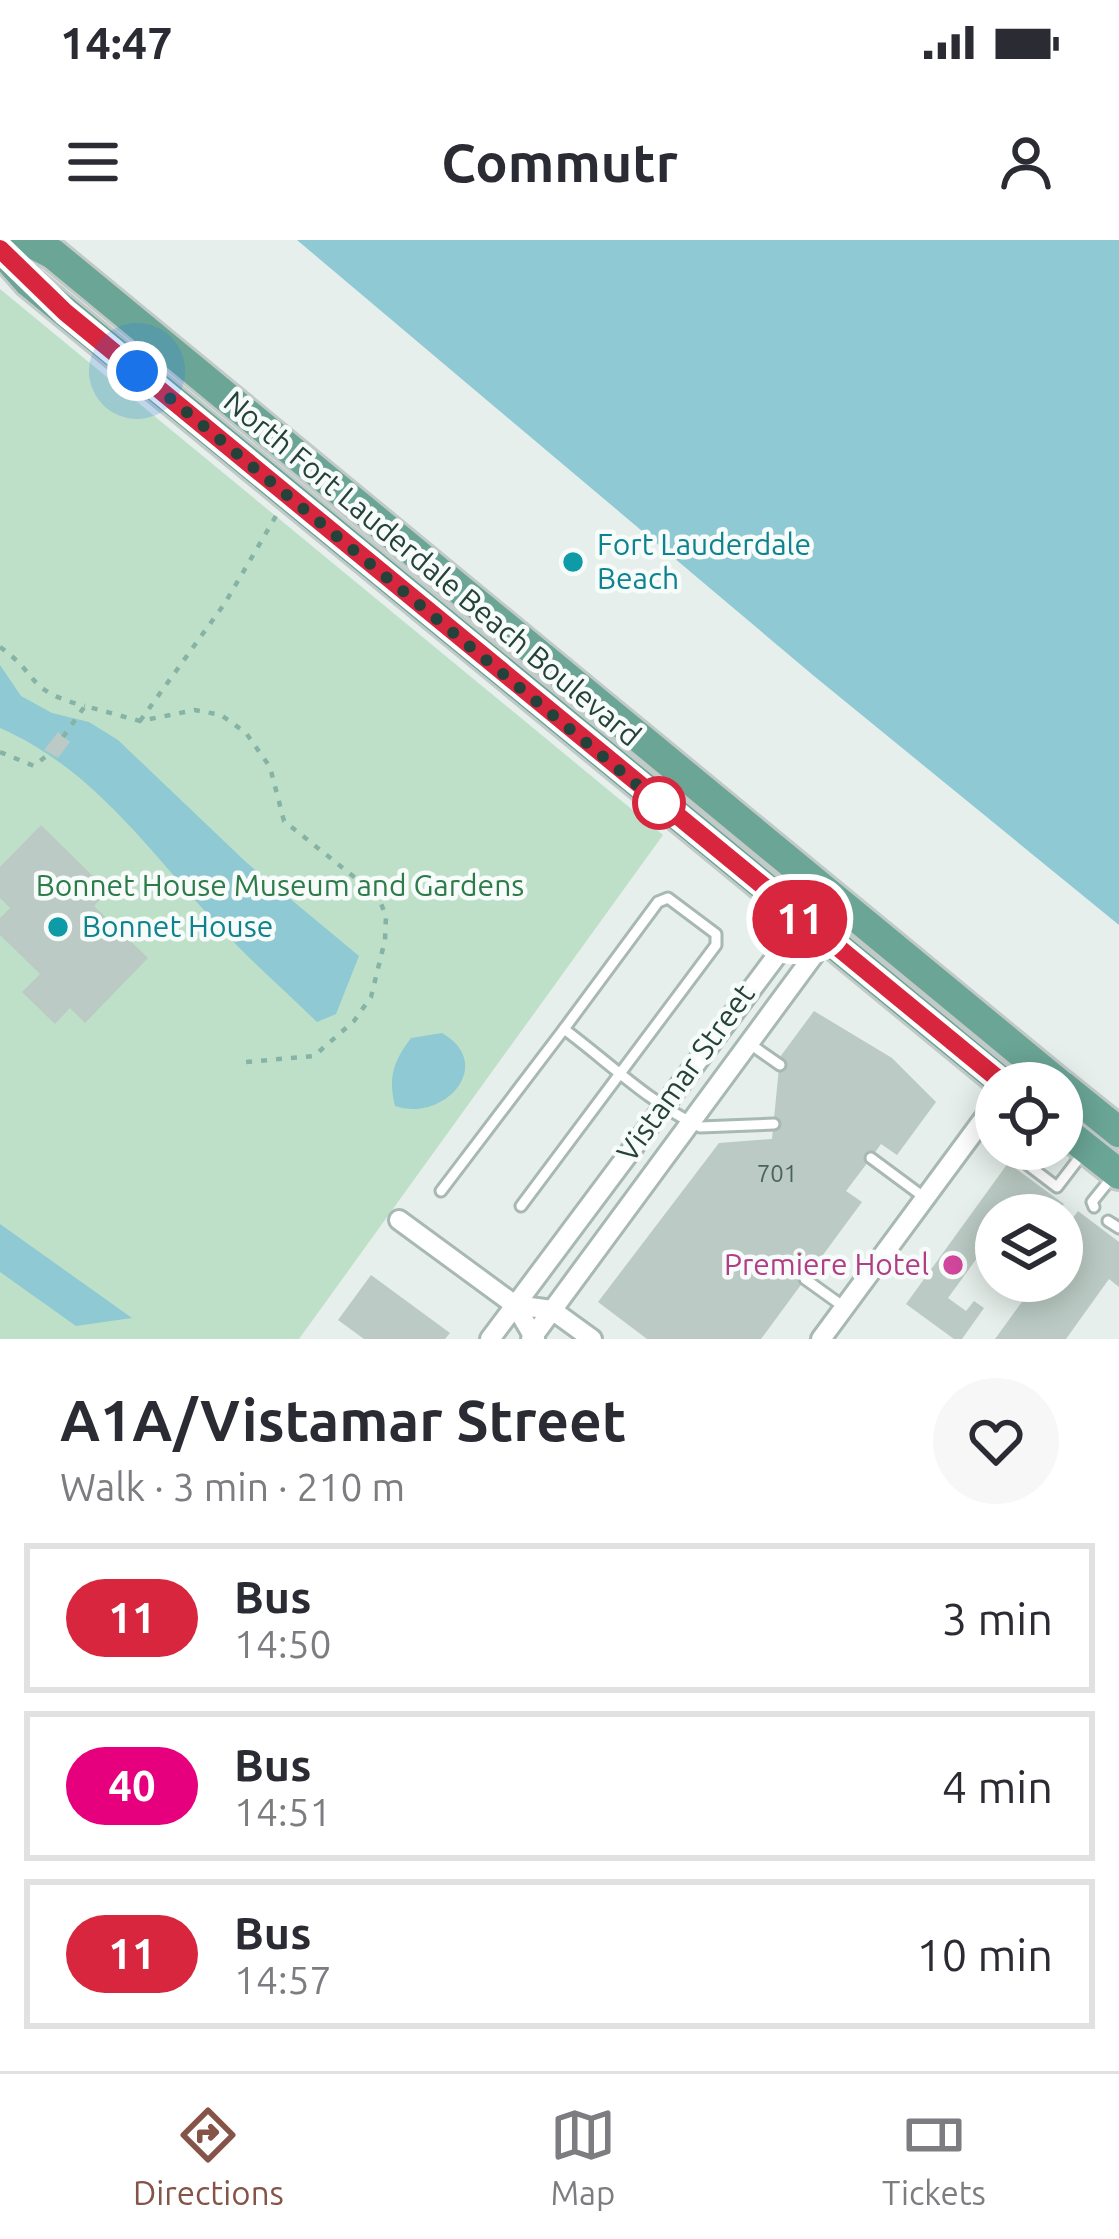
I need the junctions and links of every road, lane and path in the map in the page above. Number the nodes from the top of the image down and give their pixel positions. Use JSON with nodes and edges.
{"nodes":[{"id":1,"x":26,"y":240,"type":"edge"},
{"id":2,"x":0,"y":249,"type":"edge"},
{"id":3,"x":276,"y":516,"type":"dead end"},
{"id":4,"x":0,"y":647,"type":"edge"},
{"id":5,"x":85,"y":706,"type":"junction"},
{"id":6,"x":140,"y":722,"type":"junction"},
{"id":7,"x":63,"y":737,"type":"dead end"},
{"id":8,"x":0,"y":752,"type":"edge"},
{"id":9,"x":50,"y":754,"type":"dead end"},
{"id":10,"x":833,"y":902,"type":"junction"},
{"id":11,"x":799,"y":919,"type":"junction"},
{"id":12,"x":825,"y":940,"type":"junction"},
{"id":13,"x":722,"y":1025,"type":"junction"},
{"id":14,"x":564,"y":1029,"type":"junction"},
{"id":15,"x":748,"y":1043,"type":"junction"},
{"id":16,"x":246,"y":1062,"type":"dead end"},
{"id":17,"x":977,"y":1062,"type":"edge"},
{"id":18,"x":1031,"y":1062,"type":"edge"},
{"id":19,"x":779,"y":1066,"type":"dead end"},
{"id":20,"x":621,"y":1072,"type":"junction"},
{"id":21,"x":664,"y":1103,"type":"junction"},
{"id":22,"x":1083,"y":1103,"type":"edge"},
{"id":23,"x":690,"y":1122,"type":"junction"},
{"id":24,"x":774,"y":1124,"type":"dead end"},
{"id":25,"x":975,"y":1130,"type":"edge"},
{"id":26,"x":1119,"y":1132,"type":"edge"},
{"id":27,"x":1083,"y":1146,"type":"edge"},
{"id":28,"x":871,"y":1158,"type":"dead end"},
{"id":29,"x":1035,"y":1170,"type":"edge"},
{"id":30,"x":1064,"y":1170,"type":"edge"},
{"id":31,"x":1118,"y":1173,"type":"edge"},
{"id":32,"x":441,"y":1191,"type":"dead end"},
{"id":33,"x":925,"y":1198,"type":"junction"},
{"id":34,"x":521,"y":1206,"type":"dead end"},
{"id":35,"x":1094,"y":1207,"type":"dead end"},
{"id":36,"x":399,"y":1220,"type":"dead end"},
{"id":37,"x":1108,"y":1221,"type":"dead end"},
{"id":38,"x":1119,"y":1228,"type":"edge"},
{"id":39,"x":806,"y":1279,"type":"dead end"},
{"id":40,"x":515,"y":1305,"type":"junction"},
{"id":41,"x":844,"y":1307,"type":"junction"},
{"id":42,"x":552,"y":1310,"type":"junction"},
{"id":43,"x":533,"y":1338,"type":"edge"},
{"id":44,"x":490,"y":1339,"type":"edge"},
{"id":45,"x":592,"y":1339,"type":"edge"},
{"id":46,"x":821,"y":1339,"type":"edge"}],
"edges":[{"from":1,"to":10,"type":"main road","name":"North Fort Lauderdale Beach Boulevard"},
{"from":2,"to":11,"type":"main road","name":"North Fort Lauderdale Beach Boulevard"},
{"from":3,"to":6,"type":"path"},
{"from":4,"to":5,"type":"path"},
{"from":5,"to":6,"type":"path"},
{"from":5,"to":7,"type":"path"},
{"from":6,"to":16,"type":"path"},
{"from":8,"to":9,"type":"path"},
{"from":10,"to":11,"type":"street","name":"Vistamar Street"},
{"from":10,"to":12,"type":"street","name":"Vistamar Street"},
{"from":10,"to":18,"type":"main road","name":"North Fort Lauderdale Beach Boulevard"},
{"from":11,"to":12,"type":"main road","name":"North Fort Lauderdale Beach Boulevard"},
{"from":11,"to":13,"type":"street","name":"Vistamar Street"},
{"from":12,"to":15,"type":"street","name":"Vistamar Street"},
{"from":12,"to":17,"type":"main road","name":"North Fort Lauderdale Beach Boulevard"},
{"from":13,"to":15,"type":"street"},
{"from":13,"to":21,"type":"street","name":"Vistamar Street"},
{"from":14,"to":20,"type":"lane"},
{"from":14,"to":20,"type":"lane"},
{"from":14,"to":32,"type":"lane"},
{"from":15,"to":19,"type":"lane"},
{"from":15,"to":23,"type":"street","name":"Vistamar Street"},
{"from":20,"to":21,"type":"lane"},
{"from":20,"to":34,"type":"lane"},
{"from":21,"to":23,"type":"lane"},
{"from":21,"to":40,"type":"street","name":"Vistamar Street"},
{"from":22,"to":26,"type":"main road","name":"North Fort Lauderdale Beach Boulevard"},
{"from":23,"to":24,"type":"lane"},
{"from":23,"to":42,"type":"street","name":"Vistamar Street"},
{"from":25,"to":33,"type":"street"},
{"from":27,"to":31,"type":"main road"},
{"from":28,"to":33,"type":"lane"},
{"from":29,"to":30,"type":"lane"},
{"from":31,"to":35,"type":"lane"},
{"from":33,"to":41,"type":"street"},
{"from":36,"to":40,"type":"street"},
{"from":37,"to":38,"type":"lane"},
{"from":39,"to":41,"type":"lane"},
{"from":40,"to":42,"type":"street"},
{"from":40,"to":43,"type":"street"},
{"from":40,"to":44,"type":"street","name":"Vistamar Street"},
{"from":41,"to":46,"type":"street"},
{"from":42,"to":43,"type":"street","name":"Vistamar Street"},
{"from":42,"to":45,"type":"street"}]}
